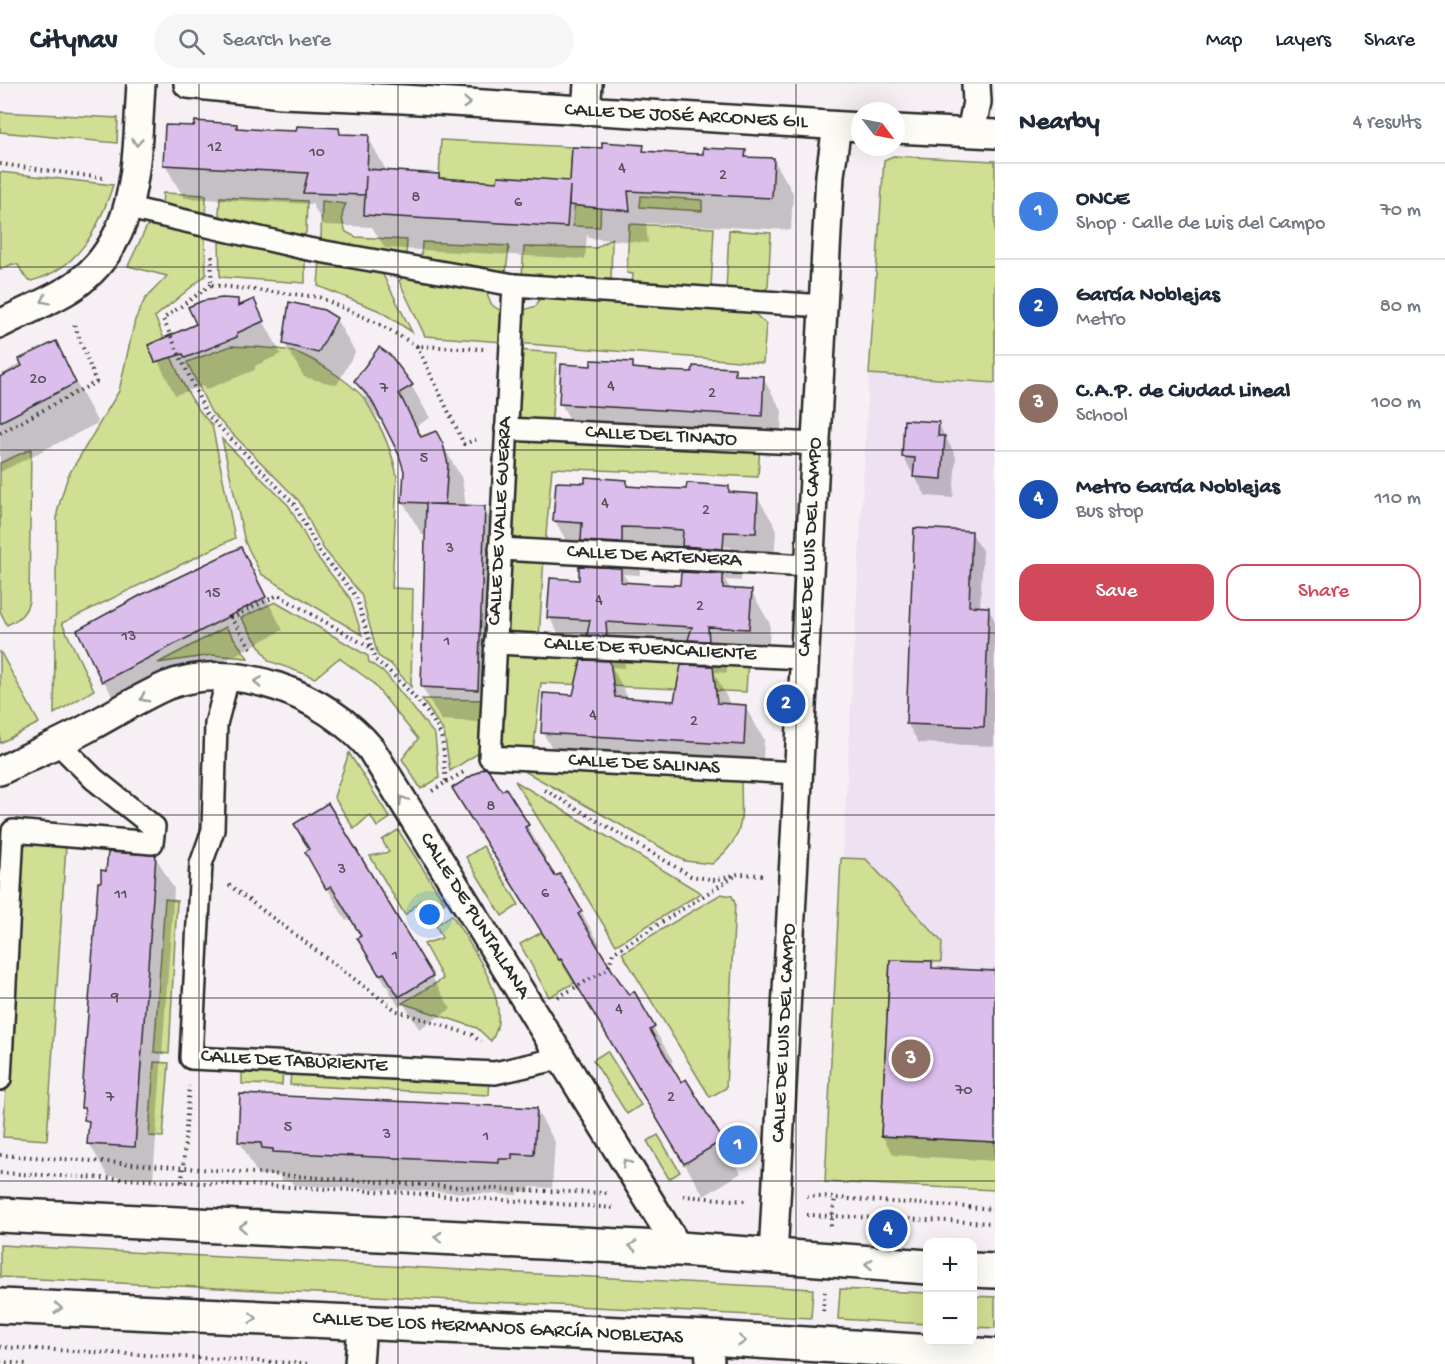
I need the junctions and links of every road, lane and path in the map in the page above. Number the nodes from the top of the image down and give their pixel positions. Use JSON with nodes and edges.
{"nodes":[{"id":1,"x":141,"y":84,"type":"edge"},
{"id":2,"x":196,"y":84,"type":"edge"},
{"id":3,"x":588,"y":84,"type":"edge"},
{"id":4,"x":976,"y":84,"type":"edge"},
{"id":5,"x":586,"y":111,"type":"junction"},
{"id":6,"x":849,"y":127,"type":"edge"},
{"id":7,"x":905,"y":129,"type":"edge"},
{"id":8,"x":983,"y":133,"type":"edge"},
{"id":9,"x":0,"y":164,"type":"edge"},
{"id":10,"x":134,"y":182,"type":"junction"},
{"id":11,"x":129,"y":208,"type":"junction"},
{"id":12,"x":213,"y":227,"type":"junction"},
{"id":13,"x":211,"y":285,"type":"junction"},
{"id":14,"x":514,"y":285,"type":"junction"},
{"id":15,"x":62,"y":292,"type":"junction"},
{"id":16,"x":823,"y":306,"type":"junction"},
{"id":17,"x":0,"y":324,"type":"edge"},
{"id":18,"x":417,"y":346,"type":"junction"},
{"id":19,"x":510,"y":351,"type":"junction"},
{"id":20,"x":506,"y":429,"type":"junction"},
{"id":21,"x":0,"y":433,"type":"edge"},
{"id":22,"x":816,"y":444,"type":"junction"},
{"id":23,"x":500,"y":549,"type":"junction"},
{"id":24,"x":808,"y":566,"type":"junction"},
{"id":25,"x":495,"y":643,"type":"junction"},
{"id":26,"x":369,"y":647,"type":"junction"},
{"id":27,"x":253,"y":650,"type":"dead end"},
{"id":28,"x":804,"y":658,"type":"junction"},
{"id":29,"x":228,"y":678,"type":"junction"},
{"id":30,"x":58,"y":743,"type":"junction"},
{"id":31,"x":490,"y":757,"type":"joint"},
{"id":32,"x":0,"y":771,"type":"edge"},
{"id":33,"x":798,"y":773,"type":"junction"},
{"id":34,"x":540,"y":787,"type":"dead end"},
{"id":35,"x":407,"y":807,"type":"junction"},
{"id":36,"x":201,"y":864,"type":"junction"},
{"id":37,"x":738,"y":874,"type":"junction"},
{"id":38,"x":794,"y":875,"type":"junction"},
{"id":39,"x":533,"y":1011,"type":"junction"},
{"id":40,"x":472,"y":1035,"type":"dead end"},
{"id":41,"x":191,"y":1058,"type":"junction"},
{"id":42,"x":561,"y":1058,"type":"junction"},
{"id":43,"x":0,"y":1079,"type":"edge"},
{"id":44,"x":0,"y":1155,"type":"edge"},
{"id":45,"x":183,"y":1166,"type":"junction"},
{"id":46,"x":0,"y":1173,"type":"edge"},
{"id":47,"x":182,"y":1182,"type":"junction"},
{"id":48,"x":619,"y":1193,"type":"dead end"},
{"id":49,"x":672,"y":1195,"type":"dead end"},
{"id":50,"x":804,"y":1196,"type":"dead end"},
{"id":51,"x":835,"y":1197,"type":"junction"},
{"id":52,"x":748,"y":1201,"type":"dead end"},
{"id":53,"x":617,"y":1209,"type":"dead end"},
{"id":54,"x":995,"y":1209,"type":"edge"},
{"id":55,"x":0,"y":1215,"type":"edge"},
{"id":56,"x":804,"y":1215,"type":"dead end"},
{"id":57,"x":833,"y":1215,"type":"junction"},
{"id":58,"x":995,"y":1223,"type":"edge"},
{"id":59,"x":831,"y":1227,"type":"dead end"},
{"id":60,"x":679,"y":1249,"type":"junction"},
{"id":61,"x":773,"y":1257,"type":"junction"},
{"id":62,"x":923,"y":1267,"type":"edge"},
{"id":63,"x":977,"y":1270,"type":"edge"},
{"id":64,"x":995,"y":1271,"type":"edge"},
{"id":65,"x":0,"y":1305,"type":"edge"},
{"id":66,"x":362,"y":1324,"type":"junction"},
{"id":67,"x":0,"y":1347,"type":"edge"},
{"id":68,"x":709,"y":1351,"type":"edge"},
{"id":69,"x":995,"y":1356,"type":"edge"},
{"id":70,"x":0,"y":1362,"type":"edge"},
{"id":71,"x":26,"y":1364,"type":"edge"},
{"id":72,"x":311,"y":1364,"type":"edge"},
{"id":73,"x":359,"y":1364,"type":"edge"}],
"edges":[{"from":1,"to":10,"type":"street","one_way":true},
{"from":2,"to":5,"type":"street","name":"CALLE DE JOSÉ ARCONES GIL","one_way":true},
{"from":3,"to":5,"type":"street"},
{"from":4,"to":8,"type":"street"},
{"from":5,"to":6,"type":"street","name":"CALLE DE JOSÉ ARCONES GIL"},
{"from":6,"to":16,"type":"street","name":"CALLE DE LUIS DEL CAMPO"},
{"from":7,"to":8,"type":"street"},
{"from":9,"to":10,"type":"path"},
{"from":10,"to":11,"type":"street"},
{"from":11,"to":12,"type":"street"},
{"from":11,"to":15,"type":"street"},
{"from":12,"to":13,"type":"path"},
{"from":12,"to":14,"type":"street"},
{"from":13,"to":18,"type":"path"},
{"from":13,"to":26,"type":"path"},
{"from":14,"to":16,"type":"street"},
{"from":14,"to":19,"type":"street","name":"CALLE DE VALLE GUERRA"},
{"from":15,"to":17,"type":"street","one_way":true},
{"from":15,"to":21,"type":"path"},
{"from":16,"to":22,"type":"street","name":"CALLE DE LUIS DEL CAMPO"},
{"from":18,"to":19,"type":"path"},
{"from":18,"to":20,"type":"path"},
{"from":19,"to":20,"type":"street","name":"CALLE DE VALLE GUERRA"},
{"from":20,"to":22,"type":"street","name":"CALLE DEL TINAJO"},
{"from":20,"to":23,"type":"street","name":"CALLE DE VALLE GUERRA"},
{"from":22,"to":24,"type":"street","name":"CALLE DE LUIS DEL CAMPO"},
{"from":23,"to":24,"type":"street","name":"CALLE DE ARTENERA"},
{"from":23,"to":25,"type":"street","name":"CALLE DE VALLE GUERRA"},
{"from":24,"to":28,"type":"street","name":"CALLE DE LUIS DEL CAMPO"},
{"from":25,"to":28,"type":"street","name":"CALLE DE FUENCALIENTE"},
{"from":25,"to":31,"type":"street","name":"CALLE DE VALLE GUERRA"},
{"from":26,"to":27,"type":"path"},
{"from":26,"to":35,"type":"path"},
{"from":28,"to":33,"type":"street","name":"CALLE DE LUIS DEL CAMPO"},
{"from":29,"to":30,"type":"street","name":"CALLE DE PUNTALLANA","one_way":true},
{"from":35,"to":29,"type":"street","name":"CALLE DE PUNTALLANA","one_way":true},
{"from":29,"to":36,"type":"street","name":"CALLE DE TABURIENTE"},
{"from":30,"to":32,"type":"street","name":"CALLE DE PUNTALLANA"},
{"from":30,"to":43,"type":"street"},
{"from":31,"to":33,"type":"street","name":"CALLE DE SALINAS"},
{"from":33,"to":38,"type":"street","name":"CALLE DE LUIS DEL CAMPO"},
{"from":34,"to":37,"type":"path"},
{"from":35,"to":39,"type":"street","name":"CALLE DE PUNTALLANA"},
{"from":36,"to":40,"type":"path"},
{"from":36,"to":41,"type":"street","name":"CALLE DE TABURIENTE"},
{"from":37,"to":38,"type":"path"},
{"from":37,"to":39,"type":"path"},
{"from":38,"to":61,"type":"street","name":"CALLE DE LUIS DEL CAMPO"},
{"from":39,"to":42,"type":"street","name":"CALLE DE PUNTALLANA"},
{"from":41,"to":42,"type":"street","name":"CALLE DE TABURIENTE"},
{"from":41,"to":45,"type":"path"},
{"from":60,"to":42,"type":"street","name":"CALLE DE PUNTALLANA","one_way":true},
{"from":44,"to":45,"type":"path"},
{"from":45,"to":47,"type":"path"},
{"from":45,"to":48,"type":"path"},
{"from":46,"to":47,"type":"path"},
{"from":47,"to":53,"type":"path"},
{"from":49,"to":52,"type":"path"},
{"from":50,"to":51,"type":"path"},
{"from":51,"to":54,"type":"path"},
{"from":51,"to":57,"type":"path"},
{"from":60,"to":55,"type":"main road","one_way":true},
{"from":56,"to":57,"type":"path"},
{"from":57,"to":58,"type":"path"},
{"from":57,"to":59,"type":"path"},
{"from":60,"to":61,"type":"main road"},
{"from":62,"to":61,"type":"main road","one_way":true},
{"from":63,"to":64,"type":"main road"},
{"from":65,"to":66,"type":"main road","name":"CALLE DE LOS HERMANOS GARCÍA NOBLEJAS","one_way":true},
{"from":66,"to":68,"type":"main road","name":"CALLE DE LOS HERMANOS GARCÍA NOBLEJAS"},
{"from":66,"to":73,"type":"street"},
{"from":67,"to":72,"type":"path"},
{"from":68,"to":69,"type":"main road","name":"CALLE DE LOS HERMANOS GARCÍA NOBLEJAS","one_way":true},
{"from":70,"to":71,"type":"path"}]}
